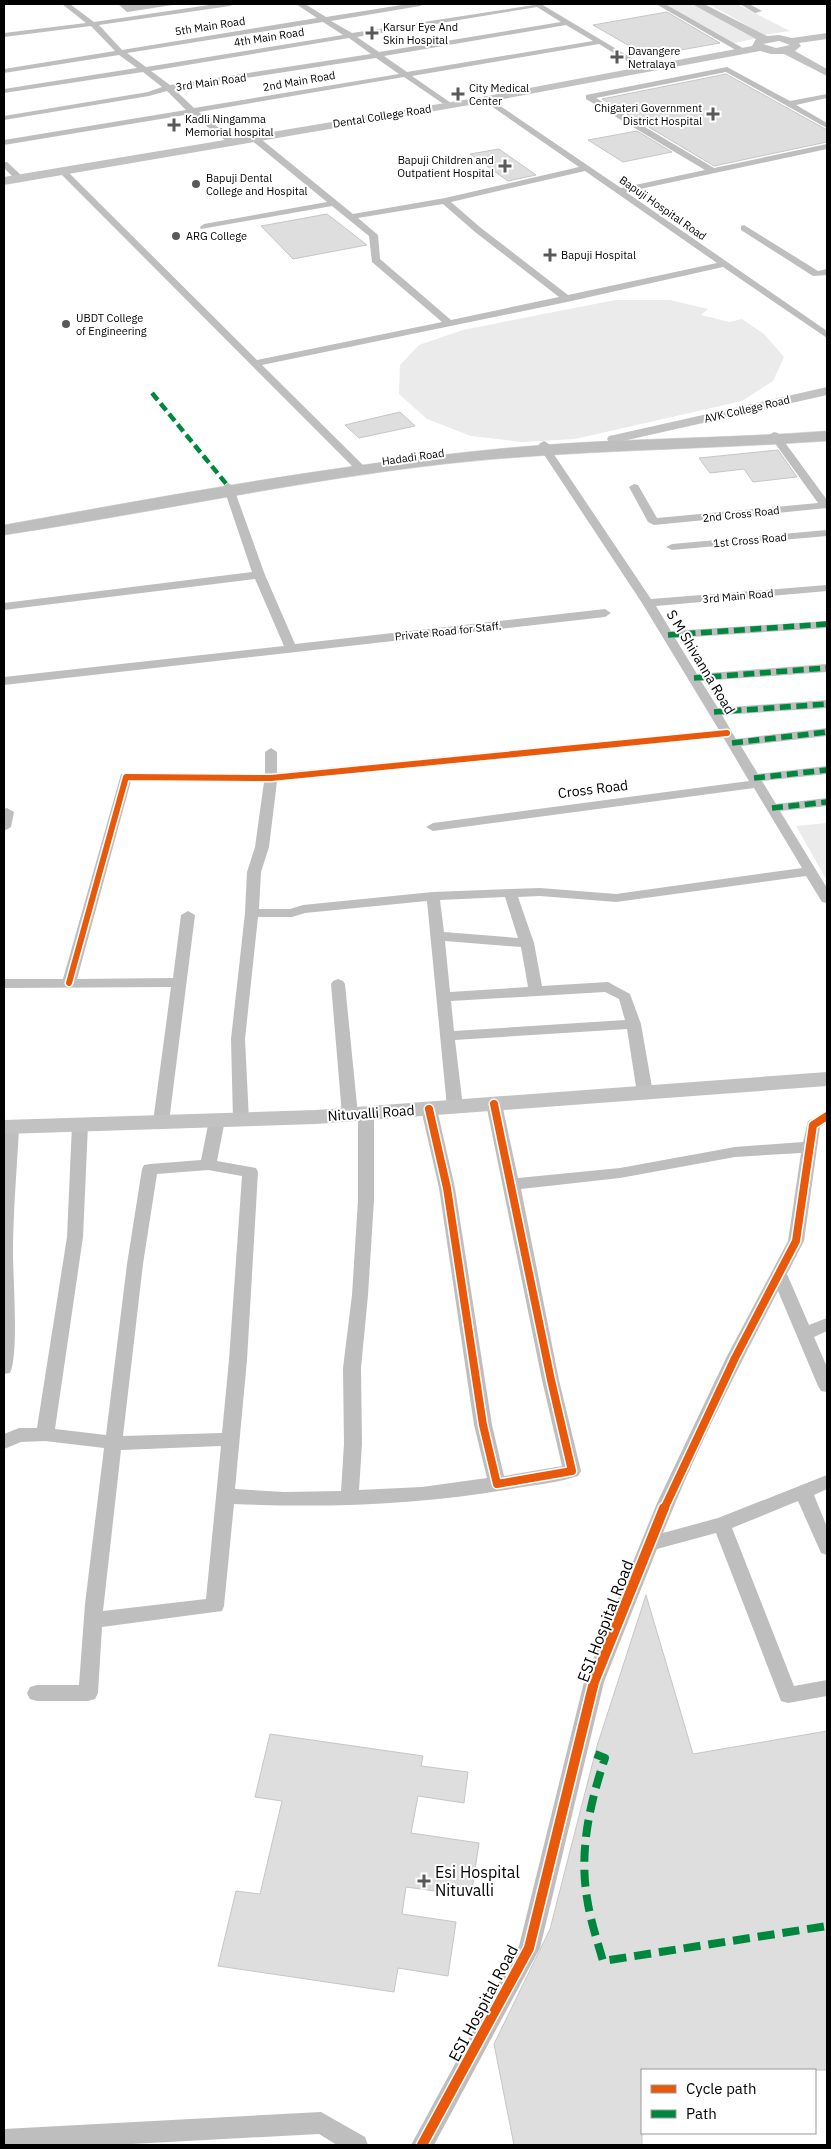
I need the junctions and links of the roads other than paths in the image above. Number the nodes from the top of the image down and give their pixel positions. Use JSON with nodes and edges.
{"nodes":[{"id":1,"x":66,"y":4,"type":"edge"},
{"id":2,"x":230,"y":4,"type":"edge"},
{"id":3,"x":300,"y":4,"type":"edge"},
{"id":4,"x":420,"y":4,"type":"edge"},
{"id":5,"x":537,"y":4,"type":"edge"},
{"id":6,"x":660,"y":4,"type":"edge"},
{"id":7,"x":697,"y":4,"type":"edge"},
{"id":8,"x":744,"y":4,"type":"edge"},
{"id":9,"x":758,"y":11,"type":"dead end"},
{"id":10,"x":323,"y":19,"type":"junction"},
{"id":11,"x":566,"y":23,"type":"junction"},
{"id":12,"x":93,"y":24,"type":"junction"},
{"id":13,"x":4,"y":35,"type":"edge"},
{"id":14,"x":348,"y":35,"type":"junction"},
{"id":15,"x":827,"y":36,"type":"edge"},
{"id":16,"x":599,"y":42,"type":"junction"},
{"id":17,"x":762,"y":44,"type":"junction"},
{"id":18,"x":789,"y":46,"type":"junction"},
{"id":19,"x":744,"y":51,"type":"junction"},
{"id":20,"x":121,"y":52,"type":"junction"},
{"id":21,"x":376,"y":55,"type":"junction"},
{"id":22,"x":646,"y":69,"type":"junction"},
{"id":23,"x":4,"y":70,"type":"edge"},
{"id":24,"x":143,"y":70,"type":"junction"},
{"id":25,"x":827,"y":73,"type":"edge"},
{"id":26,"x":404,"y":75,"type":"junction"},
{"id":27,"x":168,"y":88,"type":"junction"},
{"id":28,"x":4,"y":91,"type":"edge"},
{"id":29,"x":827,"y":96,"type":"edge"},
{"id":30,"x":487,"y":99,"type":"junction"},
{"id":31,"x":789,"y":104,"type":"junction"},
{"id":32,"x":448,"y":105,"type":"junction"},
{"id":33,"x":191,"y":111,"type":"junction"},
{"id":34,"x":4,"y":118,"type":"edge"},
{"id":35,"x":827,"y":126,"type":"edge"},
{"id":36,"x":253,"y":137,"type":"junction"},
{"id":37,"x":230,"y":141,"type":"junction"},
{"id":38,"x":4,"y":143,"type":"edge"},
{"id":39,"x":827,"y":147,"type":"edge"},
{"id":40,"x":4,"y":164,"type":"edge"},
{"id":41,"x":585,"y":168,"type":"junction"},
{"id":42,"x":61,"y":170,"type":"junction"},
{"id":43,"x":712,"y":171,"type":"junction"},
{"id":44,"x":19,"y":178,"type":"junction"},
{"id":45,"x":4,"y":181,"type":"edge"},
{"id":46,"x":618,"y":191,"type":"junction"},
{"id":47,"x":445,"y":201,"type":"junction"},
{"id":48,"x":333,"y":203,"type":"junction"},
{"id":49,"x":351,"y":217,"type":"junction"},
{"id":50,"x":204,"y":228,"type":"dead end"},
{"id":51,"x":744,"y":228,"type":"dead end"},
{"id":52,"x":724,"y":264,"type":"junction"},
{"id":53,"x":827,"y":272,"type":"edge"},
{"id":54,"x":567,"y":299,"type":"junction"},
{"id":55,"x":449,"y":323,"type":"junction"},
{"id":56,"x":827,"y":336,"type":"edge"},
{"id":57,"x":255,"y":362,"type":"junction"},
{"id":58,"x":827,"y":391,"type":"edge"},
{"id":59,"x":827,"y":431,"type":"edge"},
{"id":60,"x":827,"y":436,"type":"edge"},
{"id":61,"x":664,"y":437,"type":"junction"},
{"id":62,"x":776,"y":437,"type":"junction"},
{"id":63,"x":545,"y":447,"type":"junction"},
{"id":64,"x":360,"y":467,"type":"junction"},
{"id":65,"x":634,"y":487,"type":"dead end"},
{"id":66,"x":229,"y":489,"type":"junction"},
{"id":67,"x":826,"y":505,"type":"edge"},
{"id":68,"x":4,"y":522,"type":"edge"},
{"id":69,"x":4,"y":530,"type":"edge"},
{"id":70,"x":827,"y":533,"type":"edge"},
{"id":71,"x":672,"y":547,"type":"dead end"},
{"id":72,"x":259,"y":576,"type":"junction"},
{"id":73,"x":827,"y":588,"type":"edge"},
{"id":74,"x":648,"y":603,"type":"junction"},
{"id":75,"x":4,"y":607,"type":"edge"},
{"id":76,"x":605,"y":613,"type":"dead end"},
{"id":77,"x":827,"y":624,"type":"edge"},
{"id":78,"x":668,"y":635,"type":"junction"},
{"id":79,"x":291,"y":649,"type":"junction"},
{"id":80,"x":827,"y":668,"type":"edge"},
{"id":81,"x":694,"y":678,"type":"junction"},
{"id":82,"x":4,"y":681,"type":"edge"},
{"id":83,"x":827,"y":704,"type":"edge"},
{"id":84,"x":714,"y":712,"type":"junction"},
{"id":85,"x":827,"y":732,"type":"edge"},
{"id":86,"x":729,"y":738,"type":"junction"},
{"id":87,"x":271,"y":752,"type":"dead end"},
{"id":88,"x":827,"y":770,"type":"edge"},
{"id":89,"x":271,"y":778,"type":"junction"},
{"id":90,"x":756,"y":781,"type":"junction"},
{"id":91,"x":827,"y":802,"type":"edge"},
{"id":92,"x":772,"y":808,"type":"junction"},
{"id":93,"x":7,"y":812,"type":"dead end"},
{"id":94,"x":4,"y":826,"type":"edge"},
{"id":95,"x":433,"y":827,"type":"dead end"},
{"id":96,"x":810,"y":871,"type":"junction"},
{"id":97,"x":510,"y":894,"type":"junction"},
{"id":98,"x":433,"y":896,"type":"junction"},
{"id":99,"x":827,"y":899,"type":"edge"},
{"id":100,"x":252,"y":913,"type":"junction"},
{"id":101,"x":188,"y":915,"type":"dead end"},
{"id":102,"x":437,"y":936,"type":"junction"},
{"id":103,"x":527,"y":943,"type":"junction"},
{"id":104,"x":179,"y":982,"type":"junction"},
{"id":105,"x":69,"y":983,"type":"junction"},
{"id":106,"x":4,"y":984,"type":"edge"},
{"id":107,"x":338,"y":984,"type":"dead end"},
{"id":108,"x":536,"y":991,"type":"junction"},
{"id":109,"x":444,"y":997,"type":"junction"},
{"id":110,"x":634,"y":1024,"type":"junction"},
{"id":111,"x":448,"y":1036,"type":"junction"},
{"id":112,"x":827,"y":1079,"type":"edge"},
{"id":113,"x":645,"y":1093,"type":"junction"},
{"id":114,"x":494,"y":1104,"type":"junction"},
{"id":115,"x":455,"y":1107,"type":"junction"},
{"id":116,"x":429,"y":1109,"type":"junction"},
{"id":117,"x":358,"y":1114,"type":"junction"},
{"id":118,"x":827,"y":1116,"type":"edge"},
{"id":119,"x":217,"y":1120,"type":"junction"},
{"id":120,"x":241,"y":1120,"type":"junction"},
{"id":121,"x":161,"y":1122,"type":"junction"},
{"id":122,"x":80,"y":1125,"type":"junction"},
{"id":123,"x":7,"y":1127,"type":"edge"},
{"id":124,"x":810,"y":1147,"type":"junction"},
{"id":125,"x":208,"y":1165,"type":"junction"},
{"id":126,"x":513,"y":1184,"type":"junction"},
{"id":127,"x":779,"y":1274,"type":"junction"},
{"id":128,"x":827,"y":1324,"type":"edge"},
{"id":129,"x":805,"y":1334,"type":"junction"},
{"id":130,"x":4,"y":1368,"type":"edge"},
{"id":131,"x":827,"y":1386,"type":"edge"},
{"id":132,"x":45,"y":1434,"type":"junction"},
{"id":133,"x":231,"y":1439,"type":"junction"},
{"id":134,"x":4,"y":1442,"type":"edge"},
{"id":135,"x":114,"y":1443,"type":"junction"},
{"id":136,"x":827,"y":1482,"type":"edge"},
{"id":137,"x":497,"y":1484,"type":"junction"},
{"id":138,"x":804,"y":1493,"type":"junction"},
{"id":139,"x":225,"y":1496,"type":"junction"},
{"id":140,"x":350,"y":1498,"type":"junction"},
{"id":141,"x":722,"y":1524,"type":"junction"},
{"id":142,"x":649,"y":1544,"type":"junction"},
{"id":143,"x":827,"y":1548,"type":"edge"},
{"id":144,"x":93,"y":1620,"type":"junction"},
{"id":145,"x":827,"y":1688,"type":"edge"},
{"id":146,"x":37,"y":1693,"type":"dead end"},
{"id":147,"x":4,"y":2140,"type":"edge"},
{"id":148,"x":357,"y":2145,"type":"edge"},
{"id":149,"x":422,"y":2145,"type":"edge"}],
"edges":[{"from":1,"to":12,"type":"street"},
{"from":2,"to":12,"type":"street"},
{"from":3,"to":10,"type":"street"},
{"from":4,"to":10,"type":"street","name":"5th Main Road"},
{"from":5,"to":11,"type":"street"},
{"from":5,"to":14,"type":"street","name":"4th Main Road"},
{"from":6,"to":19,"type":"street"},
{"from":7,"to":17,"type":"street"},
{"from":8,"to":9,"type":"street"},
{"from":10,"to":14,"type":"street"},
{"from":10,"to":20,"type":"street","name":"5th Main Road"},
{"from":11,"to":16,"type":"street"},
{"from":11,"to":21,"type":"street","name":"3rd Main Road"},
{"from":12,"to":13,"type":"street"},
{"from":12,"to":20,"type":"street"},
{"from":14,"to":21,"type":"street"},
{"from":14,"to":24,"type":"street","name":"4th Main Road"},
{"from":15,"to":18,"type":"street"},
{"from":16,"to":22,"type":"street"},
{"from":16,"to":26,"type":"street","name":"2nd Main Road"},
{"from":17,"to":18,"type":"street"},
{"from":17,"to":19,"type":"street","name":"Dental College Road"},
{"from":18,"to":25,"type":"street"},
{"from":19,"to":22,"type":"street","name":"Dental College Road"},
{"from":20,"to":23,"type":"street","name":"5th Main Road"},
{"from":20,"to":24,"type":"street"},
{"from":21,"to":26,"type":"street"},
{"from":21,"to":27,"type":"street","name":"3rd Main Road"},
{"from":22,"to":30,"type":"street","name":"Dental College Road"},
{"from":24,"to":27,"type":"street"},
{"from":24,"to":28,"type":"street","name":"4th Main Road"},
{"from":26,"to":32,"type":"street"},
{"from":26,"to":33,"type":"street","name":"2nd Main Road"},
{"from":27,"to":33,"type":"street"},
{"from":27,"to":34,"type":"street","name":"3rd Main Road"},
{"from":29,"to":31,"type":"street"},
{"from":30,"to":32,"type":"street","name":"Dental College Road"},
{"from":30,"to":41,"type":"street","name":"Bapuji Hospital Road"},
{"from":31,"to":35,"type":"street"},
{"from":31,"to":43,"type":"street"},
{"from":32,"to":36,"type":"street","name":"Dental College Road"},
{"from":33,"to":37,"type":"street"},
{"from":33,"to":38,"type":"street","name":"2nd Main Road"},
{"from":36,"to":37,"type":"street","name":"Dental College Road"},
{"from":36,"to":48,"type":"street"},
{"from":37,"to":42,"type":"street","name":"Dental College Road"},
{"from":39,"to":43,"type":"street"},
{"from":40,"to":44,"type":"street"},
{"from":41,"to":46,"type":"street","name":"Bapuji Hospital Road"},
{"from":41,"to":47,"type":"street"},
{"from":42,"to":44,"type":"street","name":"Dental College Road"},
{"from":42,"to":57,"type":"street"},
{"from":43,"to":46,"type":"street"},
{"from":44,"to":45,"type":"street","name":"Dental College Road"},
{"from":46,"to":52,"type":"street","name":"Bapuji Hospital Road"},
{"from":47,"to":49,"type":"street"},
{"from":47,"to":54,"type":"street"},
{"from":48,"to":49,"type":"street"},
{"from":48,"to":50,"type":"street"},
{"from":49,"to":55,"type":"street"},
{"from":51,"to":53,"type":"street"},
{"from":52,"to":54,"type":"street"},
{"from":52,"to":56,"type":"street","name":"Bapuji Hospital Road"},
{"from":54,"to":55,"type":"street"},
{"from":55,"to":57,"type":"street"},
{"from":57,"to":64,"type":"street"},
{"from":58,"to":61,"type":"street","name":"AVK College Road"},
{"from":59,"to":62,"type":"main road"},
{"from":60,"to":62,"type":"main road"},
{"from":61,"to":62,"type":"main road"},
{"from":61,"to":63,"type":"main road"},
{"from":61,"to":63,"type":"main road"},
{"from":62,"to":67,"type":"street"},
{"from":63,"to":64,"type":"main road"},
{"from":63,"to":74,"type":"street","name":"S M Shivanna Road"},
{"from":64,"to":66,"type":"main road"},
{"from":65,"to":67,"type":"street","name":"2nd Cross Road"},
{"from":66,"to":68,"type":"main road"},
{"from":66,"to":69,"type":"main road"},
{"from":66,"to":72,"type":"street"},
{"from":70,"to":71,"type":"street","name":"1st Cross Road"},
{"from":72,"to":75,"type":"street"},
{"from":72,"to":79,"type":"street"},
{"from":73,"to":74,"type":"street","name":"3rd Main Road"},
{"from":74,"to":78,"type":"street","name":"S M Shivanna Road"},
{"from":76,"to":79,"type":"street","name":"Private Road for Staff."},
{"from":77,"to":78,"type":"street"},
{"from":78,"to":81,"type":"street","name":"S M Shivanna Road"},
{"from":79,"to":82,"type":"street","name":"Private Road for Staff."},
{"from":80,"to":81,"type":"street"},
{"from":81,"to":84,"type":"street","name":"S M Shivanna Road"},
{"from":83,"to":84,"type":"street"},
{"from":84,"to":86,"type":"street","name":"S M Shivanna Road"},
{"from":85,"to":86,"type":"street"},
{"from":86,"to":89,"type":"street"},
{"from":86,"to":90,"type":"street","name":"S M Shivanna Road"},
{"from":87,"to":89,"type":"street"},
{"from":88,"to":90,"type":"street","name":"Cross Road"},
{"from":89,"to":100,"type":"street"},
{"from":89,"to":105,"type":"street"},
{"from":90,"to":92,"type":"street","name":"S M Shivanna Road"},
{"from":90,"to":95,"type":"street","name":"Cross Road"},
{"from":91,"to":92,"type":"street"},
{"from":92,"to":96,"type":"street","name":"S M Shivanna Road"},
{"from":93,"to":94,"type":"street"},
{"from":96,"to":97,"type":"street"},
{"from":96,"to":99,"type":"street","name":"S M Shivanna Road"},
{"from":97,"to":98,"type":"street"},
{"from":97,"to":103,"type":"street"},
{"from":98,"to":100,"type":"street"},
{"from":98,"to":102,"type":"street"},
{"from":100,"to":120,"type":"street"},
{"from":101,"to":104,"type":"street"},
{"from":102,"to":103,"type":"street"},
{"from":102,"to":109,"type":"street"},
{"from":103,"to":108,"type":"street"},
{"from":104,"to":105,"type":"street"},
{"from":104,"to":121,"type":"street"},
{"from":105,"to":106,"type":"street"},
{"from":107,"to":117,"type":"street"},
{"from":108,"to":109,"type":"street"},
{"from":108,"to":110,"type":"street"},
{"from":109,"to":111,"type":"street"},
{"from":110,"to":111,"type":"street"},
{"from":110,"to":113,"type":"street"},
{"from":111,"to":115,"type":"street"},
{"from":112,"to":113,"type":"street","name":"Nituvalli Road"},
{"from":113,"to":114,"type":"street","name":"Nituvalli Road"},
{"from":114,"to":115,"type":"street","name":"Nituvalli Road"},
{"from":114,"to":126,"type":"street"},
{"from":115,"to":116,"type":"street","name":"Nituvalli Road"},
{"from":116,"to":117,"type":"street","name":"Nituvalli Road"},
{"from":116,"to":137,"type":"street"},
{"from":117,"to":120,"type":"street","name":"Nituvalli Road"},
{"from":117,"to":140,"type":"street"},
{"from":118,"to":124,"type":"street","name":"ESI Hospital Road"},
{"from":119,"to":120,"type":"street","name":"Nituvalli Road"},
{"from":119,"to":121,"type":"street","name":"Nituvalli Road"},
{"from":119,"to":125,"type":"street"},
{"from":121,"to":122,"type":"street","name":"Nituvalli Road"},
{"from":122,"to":123,"type":"street","name":"Nituvalli Road"},
{"from":122,"to":132,"type":"street"},
{"from":123,"to":130,"type":"street"},
{"from":124,"to":126,"type":"street"},
{"from":124,"to":127,"type":"street","name":"ESI Hospital Road"},
{"from":125,"to":133,"type":"street"},
{"from":125,"to":135,"type":"street"},
{"from":126,"to":137,"type":"street"},
{"from":127,"to":129,"type":"street"},
{"from":127,"to":142,"type":"street","name":"ESI Hospital Road"},
{"from":128,"to":129,"type":"street"},
{"from":129,"to":131,"type":"street"},
{"from":132,"to":134,"type":"street"},
{"from":132,"to":135,"type":"street"},
{"from":133,"to":135,"type":"street"},
{"from":133,"to":139,"type":"street"},
{"from":135,"to":144,"type":"street"},
{"from":136,"to":138,"type":"street"},
{"from":137,"to":140,"type":"street"},
{"from":138,"to":141,"type":"street"},
{"from":138,"to":143,"type":"street"},
{"from":139,"to":140,"type":"street"},
{"from":139,"to":144,"type":"street"},
{"from":141,"to":142,"type":"street"},
{"from":141,"to":145,"type":"street"},
{"from":142,"to":149,"type":"street","name":"ESI Hospital Road"},
{"from":144,"to":146,"type":"street"},
{"from":147,"to":148,"type":"street"}]}
